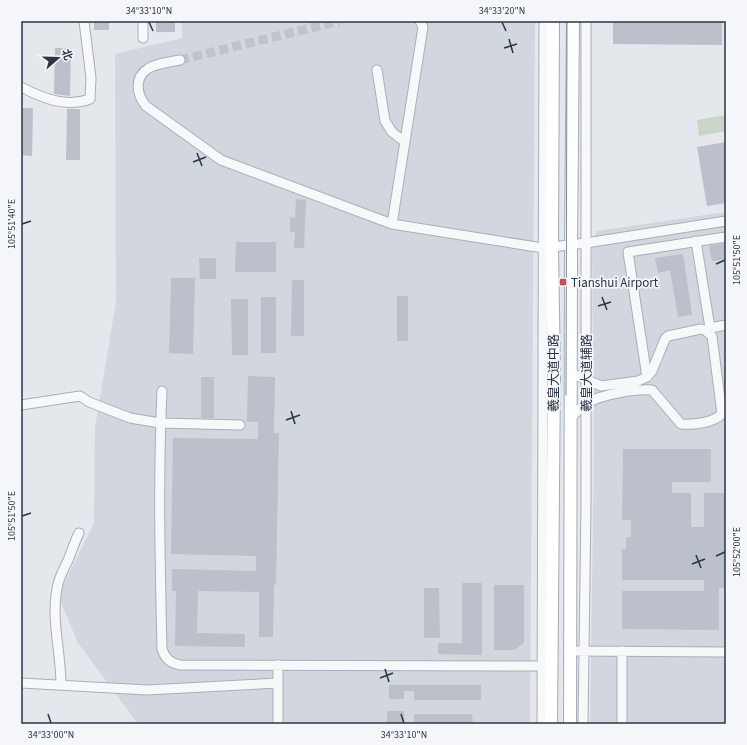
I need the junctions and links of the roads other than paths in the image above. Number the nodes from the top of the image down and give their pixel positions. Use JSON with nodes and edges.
{"nodes":[{"id":1,"x":84,"y":21,"type":"edge"},
{"id":2,"x":143,"y":21,"type":"edge"},
{"id":3,"x":420,"y":21,"type":"edge"},
{"id":4,"x":544,"y":21,"type":"edge"},
{"id":5,"x":554,"y":21,"type":"edge"},
{"id":6,"x":573,"y":21,"type":"edge"},
{"id":7,"x":586,"y":21,"type":"edge"},
{"id":8,"x":143,"y":38,"type":"dead end"},
{"id":9,"x":180,"y":60,"type":"tunnel mouth"},
{"id":10,"x":377,"y":70,"type":"dead end"},
{"id":11,"x":21,"y":87,"type":"edge"},
{"id":12,"x":405,"y":142,"type":"junction"},
{"id":13,"x":726,"y":221,"type":"edge"},
{"id":14,"x":392,"y":224,"type":"junction"},
{"id":15,"x":726,"y":237,"type":"edge"},
{"id":16,"x":696,"y":241,"type":"junction"},
{"id":17,"x":586,"y":243,"type":"junction"},
{"id":18,"x":571,"y":245,"type":"junction"},
{"id":19,"x":548,"y":248,"type":"junction"},
{"id":20,"x":726,"y":325,"type":"edge"},
{"id":21,"x":711,"y":332,"type":"junction"},
{"id":22,"x":571,"y":372,"type":"junction"},
{"id":23,"x":647,"y":377,"type":"junction"},
{"id":24,"x":586,"y":380,"type":"junction"},
{"id":25,"x":162,"y":391,"type":"dead end"},
{"id":26,"x":586,"y":404,"type":"junction"},
{"id":27,"x":21,"y":405,"type":"edge"},
{"id":28,"x":571,"y":418,"type":"junction"},
{"id":29,"x":160,"y":423,"type":"junction"},
{"id":30,"x":240,"y":425,"type":"dead end"},
{"id":31,"x":80,"y":533,"type":"dead end"},
{"id":32,"x":570,"y":651,"type":"junction"},
{"id":33,"x":584,"y":651,"type":"junction"},
{"id":34,"x":622,"y":652,"type":"junction"},
{"id":35,"x":726,"y":652,"type":"edge"},
{"id":36,"x":278,"y":665,"type":"junction"},
{"id":37,"x":542,"y":666,"type":"junction"},
{"id":38,"x":21,"y":683,"type":"edge"},
{"id":39,"x":278,"y":683,"type":"junction"},
{"id":40,"x":61,"y":685,"type":"junction"},
{"id":41,"x":278,"y":724,"type":"edge"},
{"id":42,"x":542,"y":724,"type":"edge"},
{"id":43,"x":551,"y":724,"type":"edge"},
{"id":44,"x":570,"y":724,"type":"edge"},
{"id":45,"x":583,"y":724,"type":"edge"},
{"id":46,"x":622,"y":724,"type":"edge"}],
"edges":[{"from":1,"to":11,"type":"street"},
{"from":2,"to":8,"type":"street"},
{"from":3,"to":12,"type":"street"},
{"from":4,"to":19,"type":"street"},
{"from":5,"to":19,"type":"main road","name":"羲皇大道中路"},
{"from":6,"to":18,"type":"main road","name":"羲皇大道中路"},
{"from":7,"to":17,"type":"street","name":"羲皇大道辅路"},
{"from":9,"to":14,"type":"street"},
{"from":10,"to":12,"type":"street"},
{"from":12,"to":14,"type":"street"},
{"from":13,"to":17,"type":"street"},
{"from":14,"to":19,"type":"street"},
{"from":15,"to":16,"type":"street"},
{"from":16,"to":21,"type":"street"},
{"from":16,"to":23,"type":"street"},
{"from":17,"to":18,"type":"street"},
{"from":17,"to":24,"type":"street","name":"羲皇大道辅路"},
{"from":18,"to":19,"type":"street"},
{"from":18,"to":22,"type":"main road","name":"羲皇大道中路"},
{"from":19,"to":37,"type":"street"},
{"from":19,"to":43,"type":"main road","name":"羲皇大道中路"},
{"from":20,"to":21,"type":"street"},
{"from":21,"to":23,"type":"street"},
{"from":21,"to":26,"type":"street"},
{"from":22,"to":24,"type":"street"},
{"from":22,"to":28,"type":"main road","name":"羲皇大道中路"},
{"from":23,"to":24,"type":"street"},
{"from":24,"to":26,"type":"street","name":"羲皇大道辅路"},
{"from":25,"to":29,"type":"street"},
{"from":26,"to":28,"type":"street"},
{"from":26,"to":33,"type":"street","name":"羲皇大道辅路"},
{"from":27,"to":29,"type":"street"},
{"from":28,"to":32,"type":"main road","name":"羲皇大道中路"},
{"from":29,"to":30,"type":"street"},
{"from":29,"to":36,"type":"street"},
{"from":31,"to":40,"type":"street"},
{"from":32,"to":33,"type":"street"},
{"from":32,"to":44,"type":"main road","name":"羲皇大道中路"},
{"from":33,"to":34,"type":"street"},
{"from":33,"to":45,"type":"street","name":"羲皇大道辅路"},
{"from":34,"to":35,"type":"street"},
{"from":34,"to":46,"type":"street"},
{"from":36,"to":37,"type":"street"},
{"from":36,"to":39,"type":"street"},
{"from":37,"to":42,"type":"street"},
{"from":38,"to":40,"type":"street"},
{"from":39,"to":40,"type":"street"},
{"from":39,"to":41,"type":"street"}]}
